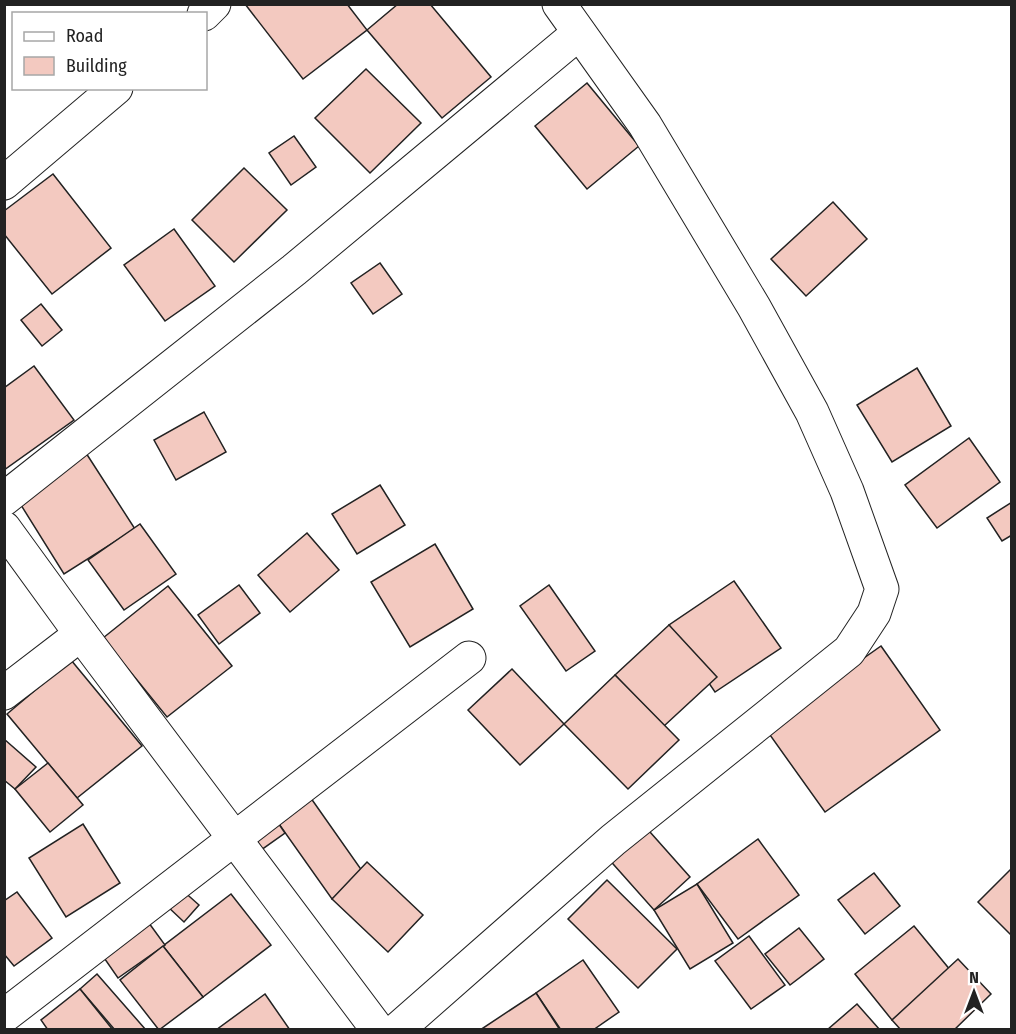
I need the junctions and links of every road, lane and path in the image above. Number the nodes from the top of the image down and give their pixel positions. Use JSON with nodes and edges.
{"nodes":[{"id":1,"x":559,"y":4,"type":"edge"},
{"id":2,"x":579,"y":33,"type":"junction"},
{"id":3,"x":114,"y":90,"type":"edge"},
{"id":4,"x":4,"y":183,"type":"edge"},
{"id":5,"x":4,"y":499,"type":"edge"},
{"id":6,"x":4,"y":528,"type":"edge"},
{"id":7,"x":81,"y":634,"type":"junction"},
{"id":8,"x":469,"y":658,"type":"dead end"},
{"id":9,"x":4,"y":693,"type":"edge"},
{"id":10,"x":233,"y":838,"type":"junction"},
{"id":11,"x":4,"y":1016,"type":"edge"},
{"id":12,"x":378,"y":1029,"type":"edge"},
{"id":13,"x":397,"y":1029,"type":"edge"}],
"edges":[{"from":1,"to":2,"type":"street"},
{"from":2,"to":5,"type":"street"},
{"from":2,"to":13,"type":"street"},
{"from":3,"to":4,"type":"street"},
{"from":6,"to":7,"type":"street"},
{"from":7,"to":9,"type":"street"},
{"from":7,"to":10,"type":"street"},
{"from":8,"to":10,"type":"street"},
{"from":10,"to":11,"type":"street"},
{"from":10,"to":12,"type":"street"}]}
